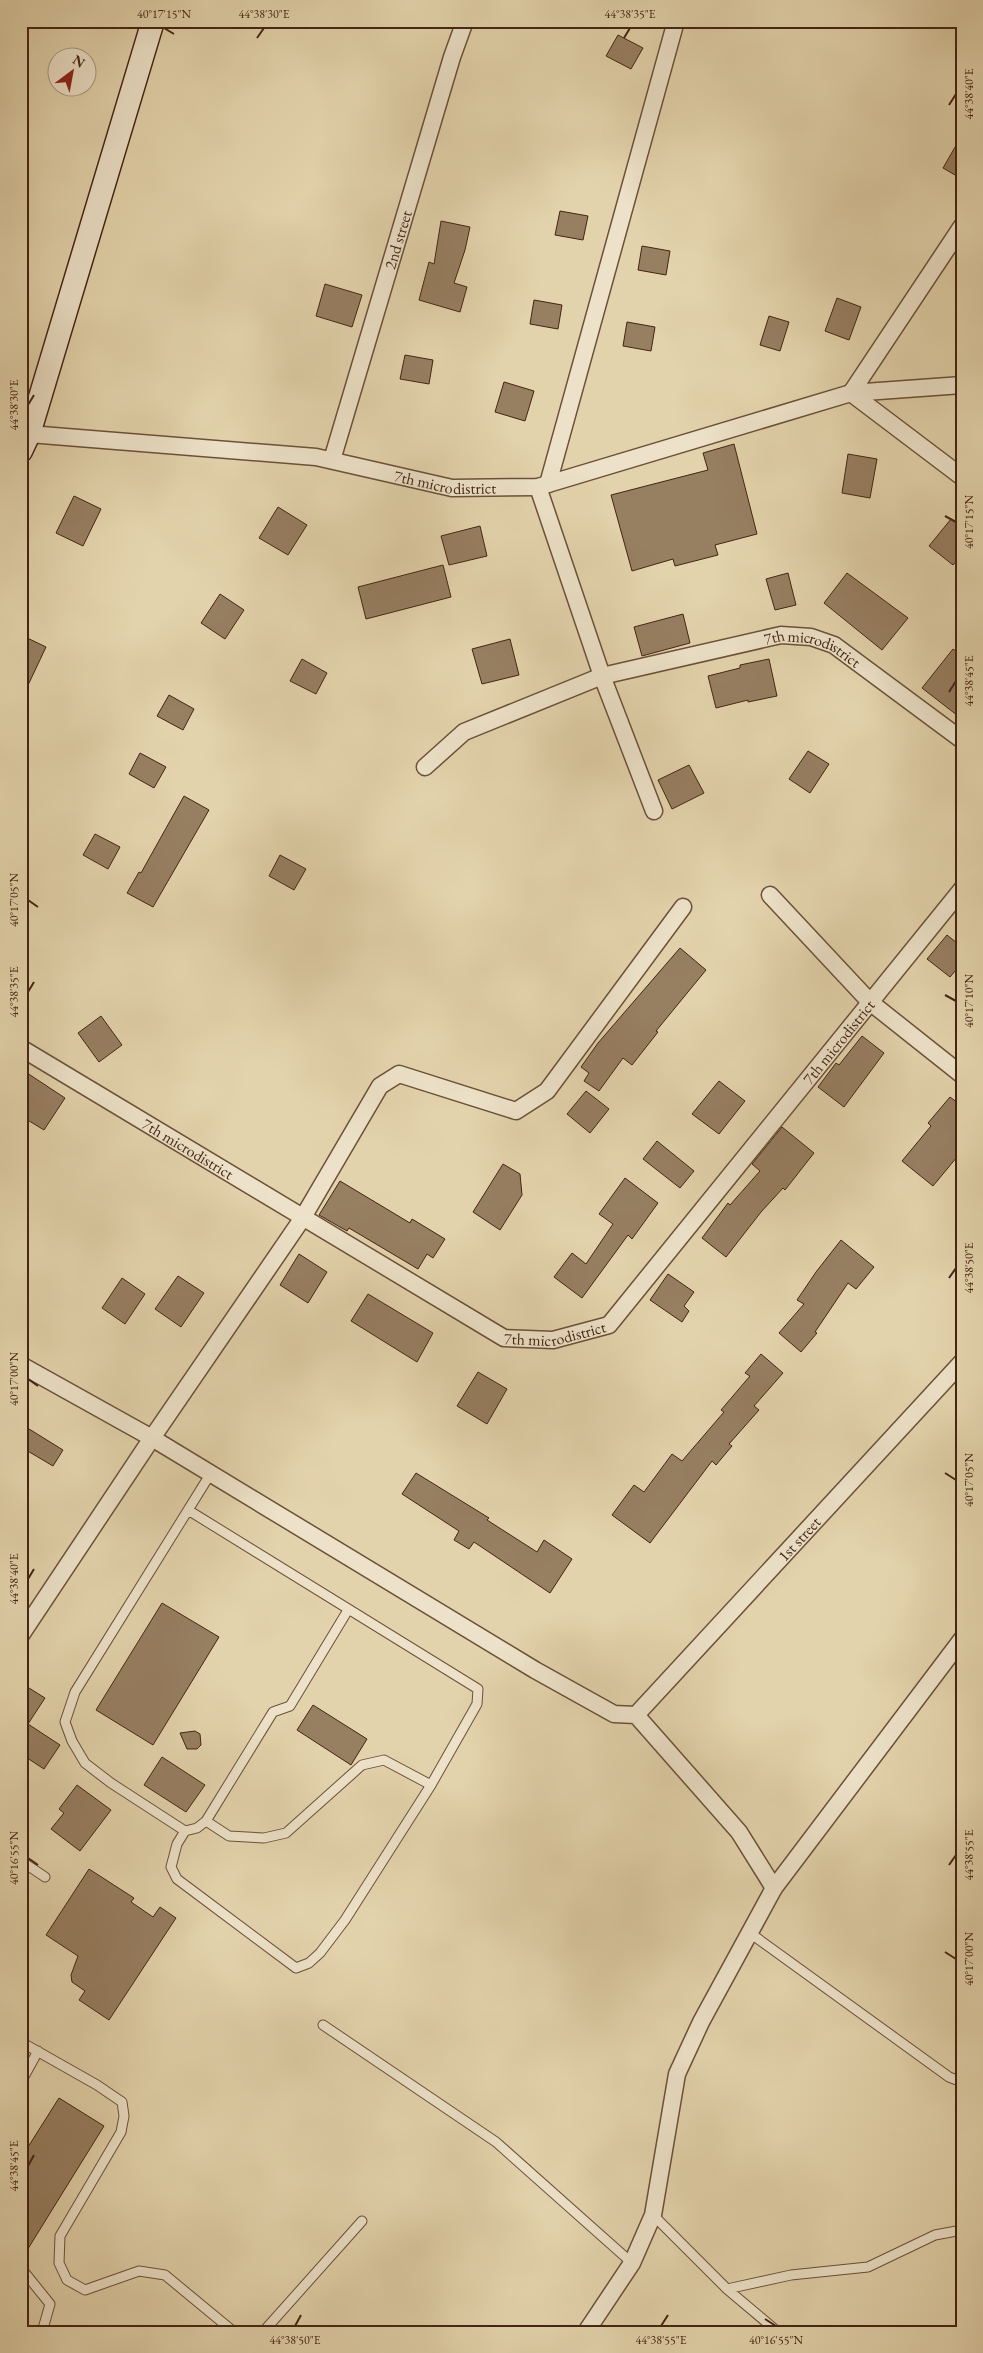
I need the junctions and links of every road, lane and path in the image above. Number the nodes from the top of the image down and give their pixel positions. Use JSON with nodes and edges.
{"nodes":[{"id":1,"x":153,"y":21,"type":"edge"},
{"id":2,"x":465,"y":21,"type":"edge"},
{"id":3,"x":676,"y":21,"type":"edge"},
{"id":4,"x":962,"y":226,"type":"edge"},
{"id":5,"x":962,"y":385,"type":"edge"},
{"id":6,"x":851,"y":393,"type":"junction"},
{"id":7,"x":25,"y":442,"type":"edge"},
{"id":8,"x":332,"y":460,"type":"junction"},
{"id":9,"x":962,"y":478,"type":"edge"},
{"id":10,"x":543,"y":485,"type":"junction"},
{"id":11,"x":602,"y":676,"type":"junction"},
{"id":12,"x":962,"y":740,"type":"edge"},
{"id":13,"x":425,"y":768,"type":"dead end"},
{"id":14,"x":654,"y":811,"type":"dead end"},
{"id":15,"x":962,"y":889,"type":"edge"},
{"id":16,"x":770,"y":895,"type":"dead end"},
{"id":17,"x":684,"y":907,"type":"dead end"},
{"id":18,"x":870,"y":1002,"type":"junction"},
{"id":19,"x":21,"y":1048,"type":"edge"},
{"id":20,"x":962,"y":1075,"type":"edge"},
{"id":21,"x":302,"y":1219,"type":"junction"},
{"id":22,"x":962,"y":1362,"type":"edge"},
{"id":23,"x":21,"y":1364,"type":"edge"},
{"id":24,"x":152,"y":1438,"type":"junction"},
{"id":25,"x":211,"y":1474,"type":"junction"},
{"id":26,"x":188,"y":1510,"type":"junction"},
{"id":27,"x":348,"y":1610,"type":"junction"},
{"id":28,"x":21,"y":1635,"type":"edge"},
{"id":29,"x":962,"y":1639,"type":"edge"},
{"id":30,"x":636,"y":1715,"type":"junction"},
{"id":31,"x":431,"y":1785,"type":"junction"},
{"id":32,"x":206,"y":1821,"type":"junction"},
{"id":33,"x":185,"y":1831,"type":"junction"},
{"id":34,"x":21,"y":1861,"type":"edge"},
{"id":35,"x":45,"y":1877,"type":"dead end"},
{"id":36,"x":774,"y":1888,"type":"junction"},
{"id":37,"x":750,"y":1932,"type":"junction"},
{"id":38,"x":323,"y":2025,"type":"dead end"},
{"id":39,"x":21,"y":2042,"type":"edge"},
{"id":40,"x":38,"y":2051,"type":"junction"},
{"id":41,"x":21,"y":2082,"type":"edge"},
{"id":42,"x":962,"y":2082,"type":"edge"},
{"id":43,"x":653,"y":2215,"type":"junction"},
{"id":44,"x":362,"y":2221,"type":"dead end"},
{"id":45,"x":962,"y":2230,"type":"edge"},
{"id":46,"x":632,"y":2262,"type":"junction"},
{"id":47,"x":21,"y":2268,"type":"edge"},
{"id":48,"x":727,"y":2289,"type":"junction"},
{"id":49,"x":42,"y":2332,"type":"edge"},
{"id":50,"x":234,"y":2332,"type":"edge"},
{"id":51,"x":264,"y":2332,"type":"edge"},
{"id":52,"x":586,"y":2332,"type":"edge"},
{"id":53,"x":778,"y":2332,"type":"edge"}],
"edges":[{"from":1,"to":7,"type":"main road"},
{"from":2,"to":8,"type":"street","name":"2nd street"},
{"from":3,"to":10,"type":"street"},
{"from":4,"to":6,"type":"street"},
{"from":5,"to":6,"type":"street","name":"7th microdistrict"},
{"from":6,"to":9,"type":"street"},
{"from":6,"to":10,"type":"street","name":"7th microdistrict"},
{"from":7,"to":8,"type":"street","name":"7th microdistrict"},
{"from":8,"to":10,"type":"street","name":"7th microdistrict"},
{"from":10,"to":11,"type":"street"},
{"from":11,"to":12,"type":"street","name":"7th microdistrict"},
{"from":11,"to":13,"type":"street","name":"7th microdistrict"},
{"from":11,"to":14,"type":"street"},
{"from":15,"to":18,"type":"street","name":"7th microdistrict"},
{"from":16,"to":18,"type":"street"},
{"from":17,"to":21,"type":"street"},
{"from":18,"to":20,"type":"street"},
{"from":18,"to":21,"type":"street","name":"7th microdistrict"},
{"from":19,"to":21,"type":"street","name":"7th microdistrict"},
{"from":21,"to":24,"type":"street"},
{"from":22,"to":30,"type":"street","name":"1st street"},
{"from":23,"to":24,"type":"street"},
{"from":24,"to":25,"type":"street"},
{"from":24,"to":28,"type":"street"},
{"from":25,"to":26,"type":"lane"},
{"from":25,"to":30,"type":"street"},
{"from":26,"to":27,"type":"lane"},
{"from":26,"to":33,"type":"lane"},
{"from":27,"to":31,"type":"lane"},
{"from":27,"to":32,"type":"lane"},
{"from":29,"to":36,"type":"street"},
{"from":30,"to":36,"type":"street"},
{"from":31,"to":32,"type":"lane"},
{"from":31,"to":33,"type":"lane"},
{"from":32,"to":33,"type":"lane"},
{"from":34,"to":35,"type":"lane"},
{"from":36,"to":37,"type":"street"},
{"from":37,"to":42,"type":"lane"},
{"from":37,"to":43,"type":"street"},
{"from":38,"to":46,"type":"lane"},
{"from":39,"to":40,"type":"lane"},
{"from":40,"to":41,"type":"lane"},
{"from":40,"to":50,"type":"lane"},
{"from":43,"to":46,"type":"street"},
{"from":43,"to":48,"type":"lane"},
{"from":44,"to":51,"type":"lane"},
{"from":45,"to":48,"type":"lane"},
{"from":46,"to":52,"type":"street"},
{"from":47,"to":49,"type":"lane"},
{"from":48,"to":53,"type":"lane"}]}
